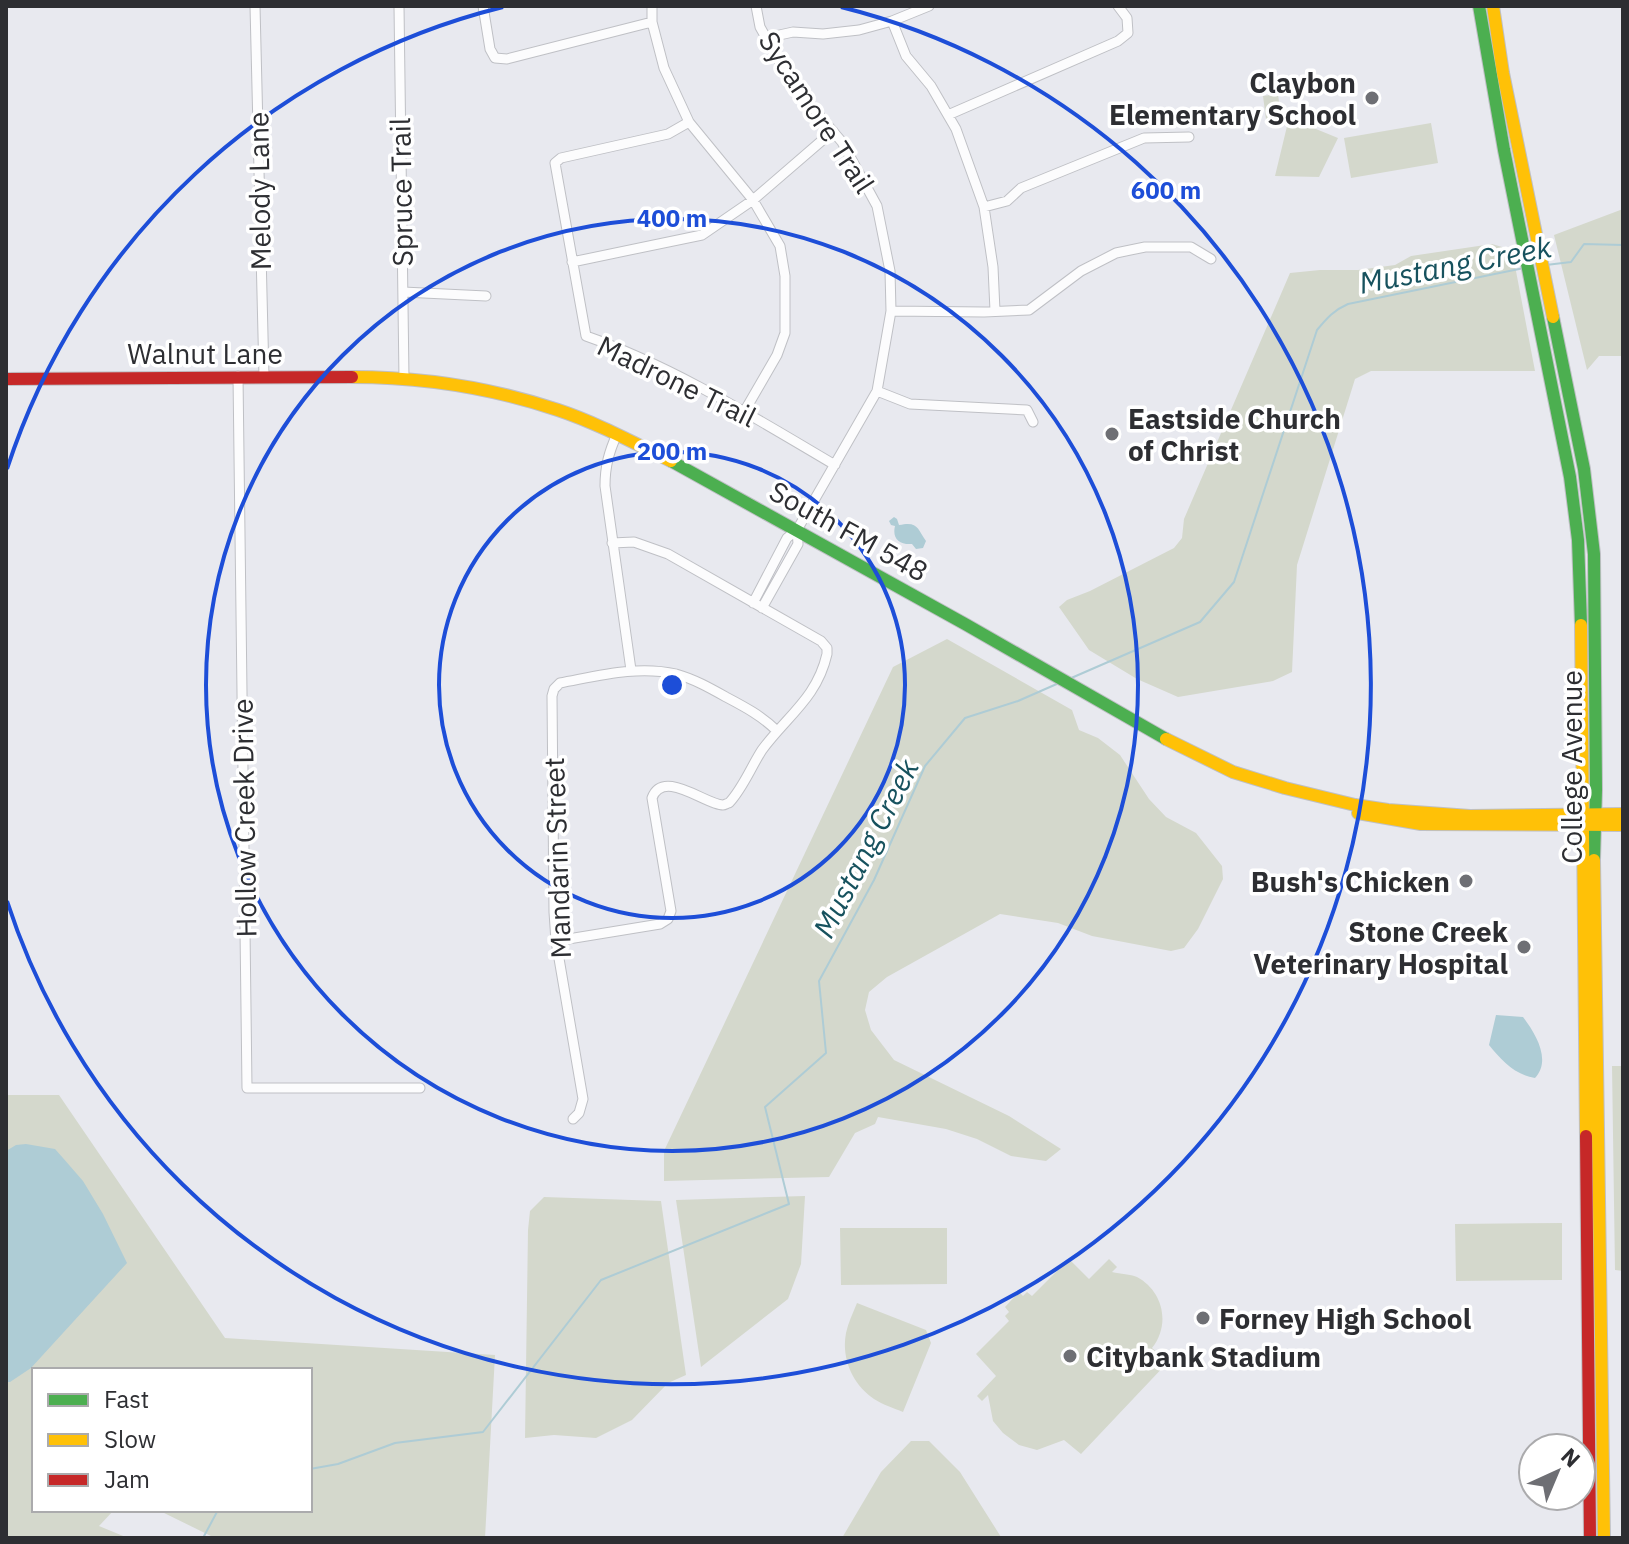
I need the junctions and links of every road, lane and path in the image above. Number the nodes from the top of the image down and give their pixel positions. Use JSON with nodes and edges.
{"nodes":[{"id":1,"x":255,"y":6,"type":"edge"},
{"id":2,"x":399,"y":6,"type":"edge"},
{"id":3,"x":483,"y":6,"type":"edge"},
{"id":4,"x":652,"y":6,"type":"edge"},
{"id":5,"x":756,"y":6,"type":"edge"},
{"id":6,"x":929,"y":6,"type":"edge"},
{"id":7,"x":1118,"y":6,"type":"edge"},
{"id":8,"x":1479,"y":6,"type":"edge"},
{"id":9,"x":1493,"y":6,"type":"edge"},
{"id":10,"x":892,"y":21,"type":"junction"},
{"id":11,"x":652,"y":22,"type":"junction"},
{"id":12,"x":1498,"y":37,"type":"junction"},
{"id":13,"x":766,"y":38,"type":"junction"},
{"id":14,"x":1483,"y":38,"type":"junction"},
{"id":15,"x":948,"y":115,"type":"junction"},
{"id":16,"x":689,"y":122,"type":"junction"},
{"id":17,"x":833,"y":131,"type":"junction"},
{"id":18,"x":1189,"y":137,"type":"dead end"},
{"id":19,"x":753,"y":200,"type":"junction"},
{"id":20,"x":984,"y":207,"type":"junction"},
{"id":21,"x":1211,"y":259,"type":"dead end"},
{"id":22,"x":572,"y":262,"type":"junction"},
{"id":23,"x":403,"y":292,"type":"junction"},
{"id":24,"x":486,"y":296,"type":"dead end"},
{"id":25,"x":891,"y":311,"type":"junction"},
{"id":26,"x":995,"y":311,"type":"junction"},
{"id":27,"x":1563,"y":366,"type":"junction"},
{"id":28,"x":1548,"y":369,"type":"junction"},
{"id":29,"x":238,"y":376,"type":"junction"},
{"id":30,"x":264,"y":376,"type":"junction"},
{"id":31,"x":6,"y":379,"type":"edge"},
{"id":32,"x":404,"y":379,"type":"junction"},
{"id":33,"x":877,"y":391,"type":"junction"},
{"id":34,"x":744,"y":412,"type":"junction"},
{"id":35,"x":1033,"y":422,"type":"dead end"},
{"id":36,"x":617,"y":434,"type":"junction"},
{"id":37,"x":835,"y":465,"type":"junction"},
{"id":38,"x":797,"y":530,"type":"junction"},
{"id":39,"x":612,"y":543,"type":"junction"},
{"id":40,"x":757,"y":606,"type":"junction"},
{"id":41,"x":631,"y":670,"type":"junction"},
{"id":42,"x":777,"y":731,"type":"junction"},
{"id":43,"x":1623,"y":814,"type":"edge"},
{"id":44,"x":1589,"y":820,"type":"junction"},
{"id":45,"x":1623,"y":825,"type":"edge"},
{"id":46,"x":556,"y":941,"type":"junction"},
{"id":47,"x":420,"y":1088,"type":"dead end"},
{"id":48,"x":1592,"y":1108,"type":"junction"},
{"id":49,"x":573,"y":1119,"type":"dead end"},
{"id":50,"x":1586,"y":1189,"type":"junction"},
{"id":51,"x":1600,"y":1190,"type":"junction"},
{"id":52,"x":1601,"y":1288,"type":"junction"},
{"id":53,"x":1588,"y":1293,"type":"junction"},
{"id":54,"x":1590,"y":1538,"type":"edge"},
{"id":55,"x":1604,"y":1538,"type":"edge"}],
"edges":[{"from":1,"to":30,"type":"street","name":"Melody Lane"},
{"from":2,"to":23,"type":"street","name":"Spruce Trail"},
{"from":3,"to":11,"type":"street"},
{"from":4,"to":11,"type":"street"},
{"from":5,"to":13,"type":"street","name":"Sycamore Trail"},
{"from":6,"to":10,"type":"street"},
{"from":7,"to":15,"type":"street"},
{"from":8,"to":14,"type":"main road","name":"College Avenue"},
{"from":9,"to":12,"type":"main road","name":"College Avenue"},
{"from":10,"to":13,"type":"street"},
{"from":10,"to":15,"type":"street"},
{"from":11,"to":16,"type":"street"},
{"from":12,"to":14,"type":"main road"},
{"from":12,"to":27,"type":"main road","name":"College Avenue"},
{"from":13,"to":17,"type":"street","name":"Sycamore Trail"},
{"from":14,"to":28,"type":"main road","name":"College Avenue"},
{"from":15,"to":20,"type":"street"},
{"from":16,"to":19,"type":"street"},
{"from":16,"to":22,"type":"street","name":"Madrone Trail"},
{"from":17,"to":19,"type":"street"},
{"from":17,"to":25,"type":"street","name":"Sycamore Trail"},
{"from":18,"to":20,"type":"street"},
{"from":19,"to":22,"type":"street"},
{"from":19,"to":34,"type":"street"},
{"from":20,"to":26,"type":"street"},
{"from":21,"to":26,"type":"street"},
{"from":22,"to":34,"type":"street","name":"Madrone Trail"},
{"from":23,"to":24,"type":"street"},
{"from":23,"to":32,"type":"street","name":"Spruce Trail"},
{"from":25,"to":26,"type":"street"},
{"from":25,"to":33,"type":"street","name":"Sycamore Trail"},
{"from":27,"to":28,"type":"main road"},
{"from":27,"to":44,"type":"main road","name":"College Avenue"},
{"from":28,"to":44,"type":"main road","name":"College Avenue"},
{"from":29,"to":30,"type":"main road","name":"Walnut Lane"},
{"from":29,"to":31,"type":"main road","name":"Walnut Lane"},
{"from":29,"to":47,"type":"street","name":"Hollow Creek Drive"},
{"from":30,"to":32,"type":"main road","name":"Walnut Lane"},
{"from":32,"to":36,"type":"main road","name":"South FM 548"},
{"from":33,"to":35,"type":"street"},
{"from":33,"to":37,"type":"street","name":"Sycamore Trail"},
{"from":34,"to":37,"type":"street","name":"Madrone Trail"},
{"from":36,"to":38,"type":"main road","name":"South FM 548"},
{"from":36,"to":39,"type":"street"},
{"from":37,"to":38,"type":"street","name":"Sycamore Trail"},
{"from":38,"to":40,"type":"street","name":"Sycamore Trail"},
{"from":38,"to":44,"type":"main road","name":"South FM 548"},
{"from":39,"to":40,"type":"street"},
{"from":39,"to":41,"type":"street"},
{"from":40,"to":42,"type":"street"},
{"from":41,"to":42,"type":"street"},
{"from":41,"to":46,"type":"street","name":"Mandarin Street"},
{"from":42,"to":46,"type":"street"},
{"from":43,"to":44,"type":"main road","name":"South FM 548"},
{"from":44,"to":45,"type":"main road","name":"South FM 548"},
{"from":44,"to":48,"type":"main road","name":"College Avenue"},
{"from":46,"to":49,"type":"street","name":"Mandarin Street"},
{"from":48,"to":50,"type":"main road","name":"College Avenue"},
{"from":48,"to":51,"type":"main road","name":"College Avenue"},
{"from":50,"to":51,"type":"main road"},
{"from":50,"to":53,"type":"main road","name":"College Avenue"},
{"from":51,"to":52,"type":"main road","name":"College Avenue"},
{"from":52,"to":53,"type":"main road"},
{"from":52,"to":55,"type":"main road","name":"College Avenue"},
{"from":53,"to":54,"type":"main road","name":"College Avenue"}]}
